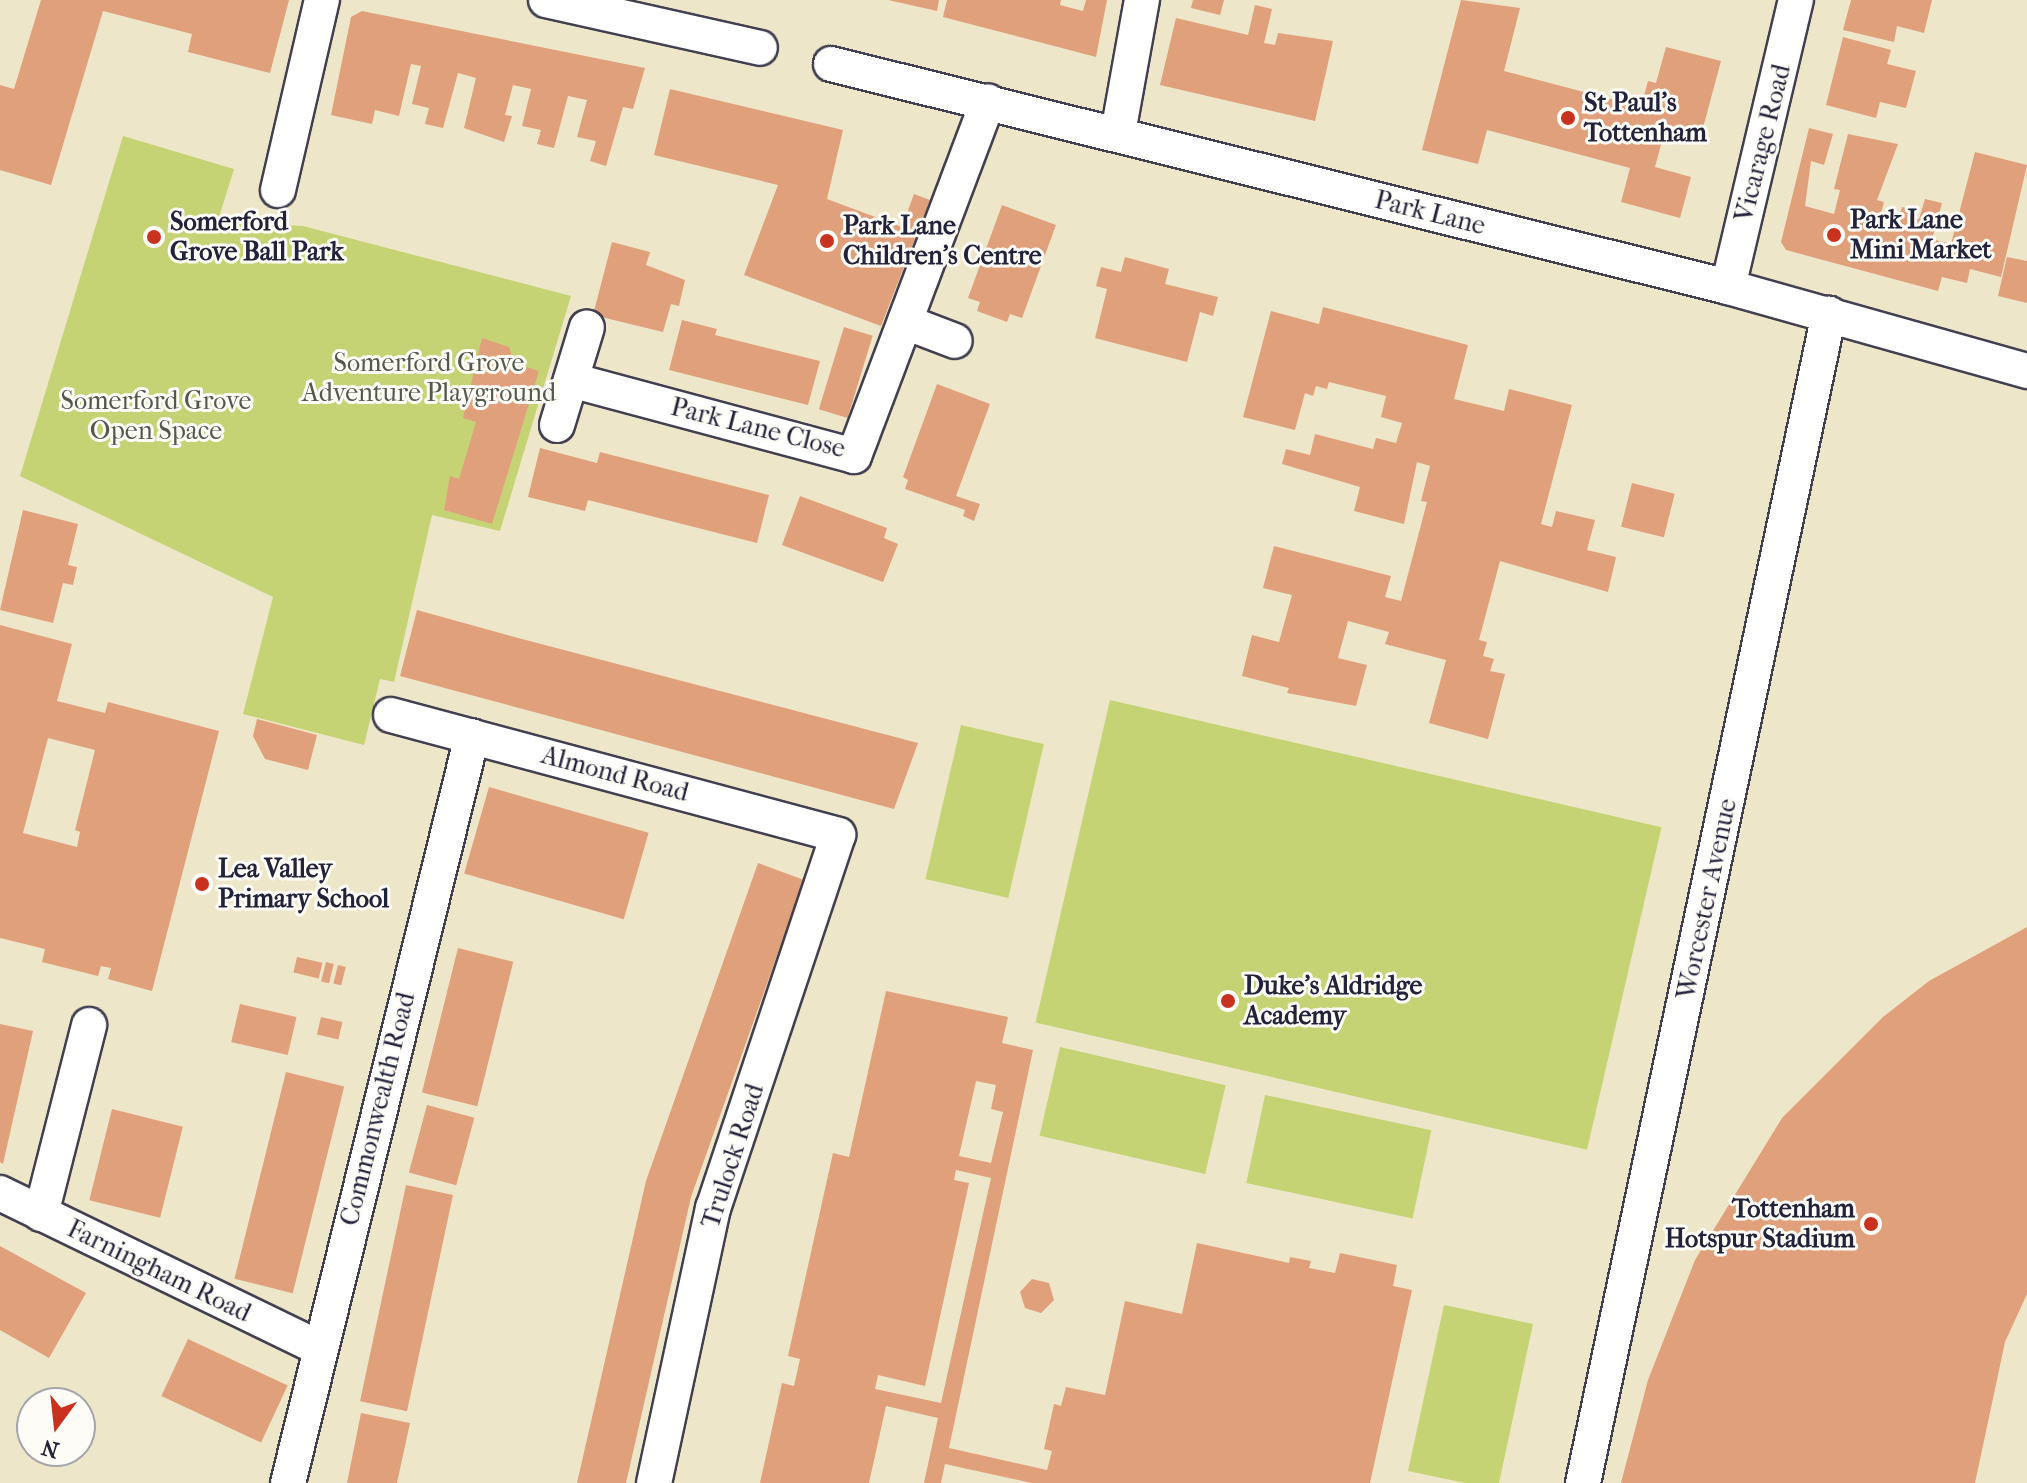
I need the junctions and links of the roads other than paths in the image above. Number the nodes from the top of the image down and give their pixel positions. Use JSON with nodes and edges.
{"nodes":[{"id":1,"x":322,"y":0,"type":"edge"},
{"id":2,"x":546,"y":0,"type":"edge"},
{"id":3,"x":1142,"y":0,"type":"edge"},
{"id":4,"x":1796,"y":0,"type":"edge"},
{"id":5,"x":622,"y":8,"type":"edge"},
{"id":6,"x":760,"y":48,"type":"dead end"},
{"id":7,"x":831,"y":64,"type":"dead end"},
{"id":8,"x":988,"y":102,"type":"junction"},
{"id":9,"x":1118,"y":133,"type":"junction"},
{"id":10,"x":278,"y":190,"type":"dead end"},
{"id":11,"x":1728,"y":287,"type":"junction"},
{"id":12,"x":1829,"y":314,"type":"junction"},
{"id":13,"x":905,"y":322,"type":"junction"},
{"id":14,"x":587,"y":327,"type":"dead end"},
{"id":15,"x":955,"y":341,"type":"dead end"},
{"id":16,"x":2027,"y":371,"type":"edge"},
{"id":17,"x":571,"y":380,"type":"junction"},
{"id":18,"x":557,"y":425,"type":"dead end"},
{"id":19,"x":391,"y":715,"type":"dead end"},
{"id":20,"x":472,"y":736,"type":"junction"},
{"id":21,"x":838,"y":835,"type":"joint"},
{"id":22,"x":89,"y":1025,"type":"dead end"},
{"id":23,"x":0,"y":1193,"type":"edge"},
{"id":24,"x":41,"y":1214,"type":"junction"},
{"id":25,"x":319,"y":1348,"type":"junction"},
{"id":26,"x":288,"y":1483,"type":"edge"},
{"id":27,"x":654,"y":1483,"type":"edge"},
{"id":28,"x":1583,"y":1483,"type":"edge"}],
"edges":[{"from":1,"to":10,"type":"street"},
{"from":2,"to":5,"type":"street"},
{"from":3,"to":9,"type":"street"},
{"from":4,"to":11,"type":"street","name":"Vicarage Road"},
{"from":5,"to":6,"type":"street"},
{"from":7,"to":8,"type":"street","name":"Park Lane"},
{"from":8,"to":9,"type":"street","name":"Park Lane"},
{"from":8,"to":13,"type":"street","name":"Park Lane Close"},
{"from":9,"to":11,"type":"street","name":"Park Lane"},
{"from":11,"to":12,"type":"street","name":"Park Lane"},
{"from":12,"to":16,"type":"street","name":"Park Lane"},
{"from":12,"to":28,"type":"street","name":"Worcester Avenue"},
{"from":13,"to":15,"type":"street"},
{"from":13,"to":17,"type":"street","name":"Park Lane Close"},
{"from":14,"to":17,"type":"street"},
{"from":17,"to":18,"type":"street"},
{"from":19,"to":20,"type":"street","name":"Almond Road"},
{"from":20,"to":21,"type":"street","name":"Almond Road"},
{"from":20,"to":25,"type":"street","name":"Commonwealth Road"},
{"from":21,"to":27,"type":"street","name":"Trulock Road"},
{"from":22,"to":24,"type":"street"},
{"from":23,"to":24,"type":"street","name":"Farningham Road"},
{"from":24,"to":25,"type":"street","name":"Farningham Road"},
{"from":25,"to":26,"type":"street","name":"Commonwealth Road"}]}
